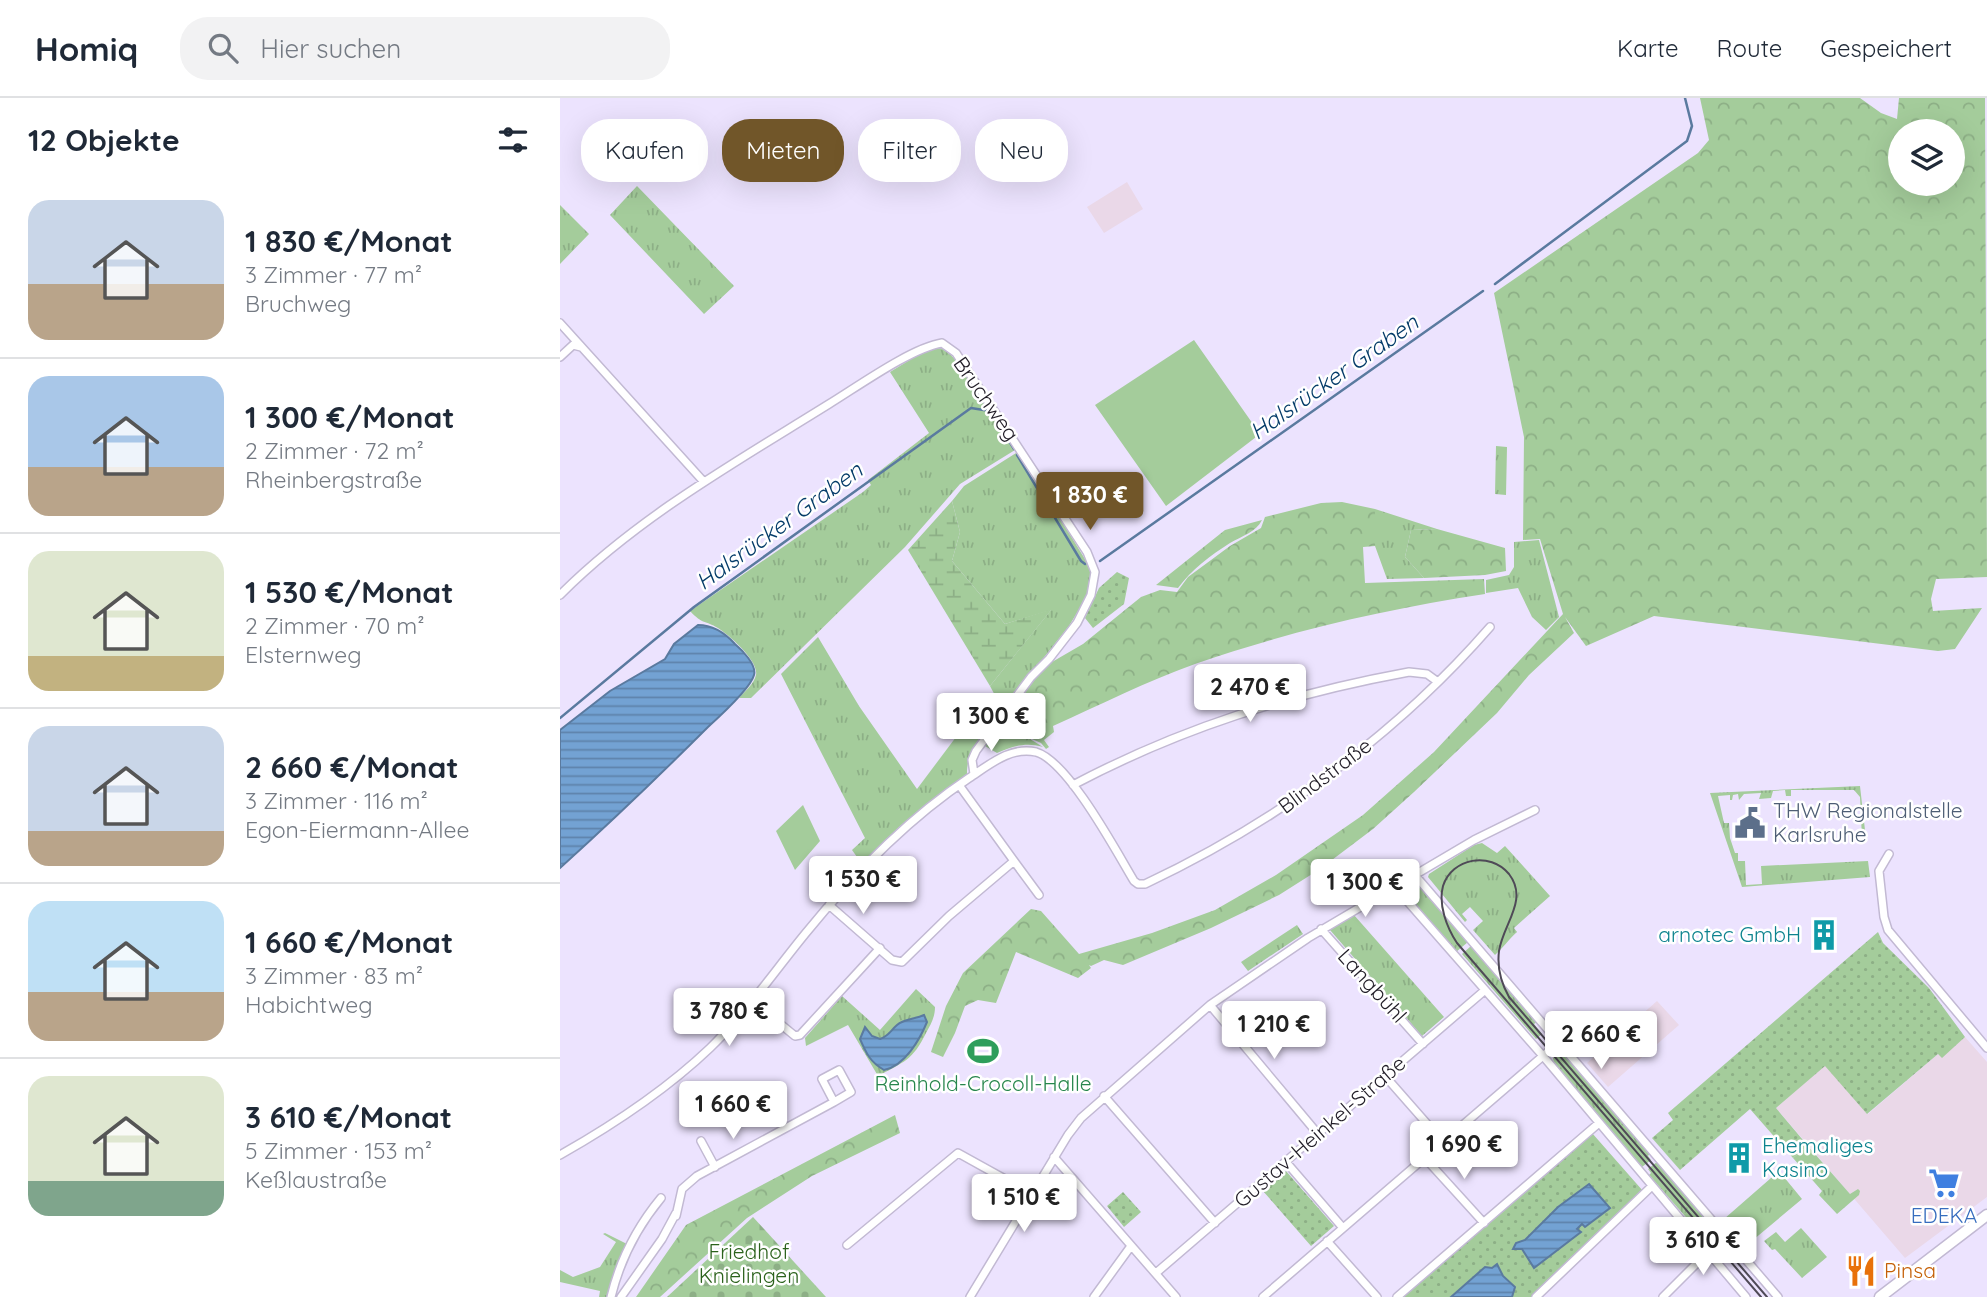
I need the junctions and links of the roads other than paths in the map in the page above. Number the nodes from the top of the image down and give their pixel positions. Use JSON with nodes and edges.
{"nodes":[{"id":1,"x":560,"y":323,"type":"edge"},
{"id":2,"x":581,"y":347,"type":"junction"},
{"id":3,"x":560,"y":357,"type":"edge"},
{"id":4,"x":704,"y":482,"type":"junction"},
{"id":5,"x":560,"y":595,"type":"edge"},
{"id":6,"x":1490,"y":627,"type":"dead end"},
{"id":7,"x":1438,"y":682,"type":"junction"},
{"id":8,"x":974,"y":774,"type":"junction"},
{"id":9,"x":958,"y":785,"type":"junction"},
{"id":10,"x":1073,"y":785,"type":"junction"},
{"id":11,"x":1535,"y":810,"type":"dead end"},
{"id":12,"x":1889,"y":854,"type":"dead end"},
{"id":13,"x":1014,"y":862,"type":"junction"},
{"id":14,"x":1414,"y":874,"type":"junction"},
{"id":15,"x":1394,"y":886,"type":"junction"},
{"id":16,"x":1039,"y":895,"type":"dead end"},
{"id":17,"x":829,"y":905,"type":"junction"},
{"id":18,"x":1321,"y":929,"type":"junction"},
{"id":19,"x":880,"y":948,"type":"junction"},
{"id":20,"x":1484,"y":991,"type":"junction"},
{"id":21,"x":751,"y":1000,"type":"junction"},
{"id":22,"x":1210,"y":1004,"type":"junction"},
{"id":23,"x":1558,"y":1043,"type":"junction"},
{"id":24,"x":1423,"y":1044,"type":"junction"},
{"id":25,"x":1987,"y":1048,"type":"edge"},
{"id":26,"x":1542,"y":1056,"type":"junction"},
{"id":27,"x":1385,"y":1076,"type":"junction"},
{"id":28,"x":1104,"y":1096,"type":"junction"},
{"id":29,"x":834,"y":1102,"type":"junction"},
{"id":30,"x":1599,"y":1124,"type":"junction"},
{"id":31,"x":1318,"y":1134,"type":"junction"},
{"id":32,"x":701,"y":1141,"type":"dead end"},
{"id":33,"x":1443,"y":1142,"type":"junction"},
{"id":34,"x":560,"y":1155,"type":"edge"},
{"id":35,"x":1054,"y":1157,"type":"junction"},
{"id":36,"x":1424,"y":1157,"type":"junction"},
{"id":37,"x":1286,"y":1162,"type":"junction"},
{"id":38,"x":715,"y":1167,"type":"junction"},
{"id":39,"x":1652,"y":1186,"type":"junction"},
{"id":40,"x":1032,"y":1194,"type":"junction"},
{"id":41,"x":661,"y":1198,"type":"dead end"},
{"id":42,"x":1987,"y":1215,"type":"edge"},
{"id":43,"x":1215,"y":1223,"type":"junction"},
{"id":44,"x":1484,"y":1223,"type":"junction"},
{"id":45,"x":1343,"y":1228,"type":"junction"},
{"id":46,"x":1724,"y":1236,"type":"junction"},
{"id":47,"x":1327,"y":1241,"type":"junction"},
{"id":48,"x":847,"y":1245,"type":"dead end"},
{"id":49,"x":1131,"y":1246,"type":"junction"},
{"id":50,"x":1709,"y":1251,"type":"junction"},
{"id":51,"x":1156,"y":1273,"type":"junction"},
{"id":52,"x":611,"y":1297,"type":"edge"},
{"id":53,"x":621,"y":1297,"type":"edge"},
{"id":54,"x":970,"y":1297,"type":"edge"},
{"id":55,"x":1094,"y":1297,"type":"edge"},
{"id":56,"x":1176,"y":1297,"type":"edge"},
{"id":57,"x":1263,"y":1297,"type":"edge"},
{"id":58,"x":1377,"y":1297,"type":"edge"},
{"id":59,"x":1397,"y":1297,"type":"edge"},
{"id":60,"x":1536,"y":1297,"type":"edge"},
{"id":61,"x":1663,"y":1297,"type":"edge"},
{"id":62,"x":1746,"y":1297,"type":"edge"},
{"id":63,"x":1778,"y":1297,"type":"edge"},
{"id":64,"x":1880,"y":1297,"type":"edge"}],
"edges":[{"from":1,"to":2,"type":"street"},
{"from":2,"to":3,"type":"street"},
{"from":2,"to":4,"type":"street"},
{"from":4,"to":5,"type":"street","name":"Bruchweg"},
{"from":4,"to":8,"type":"street","name":"Bruchweg"},
{"from":6,"to":7,"type":"street","name":"Blindstraße"},
{"from":7,"to":10,"type":"street"},
{"from":7,"to":10,"type":"street","name":"Blindstraße"},
{"from":8,"to":9,"type":"street"},
{"from":8,"to":10,"type":"street"},
{"from":9,"to":13,"type":"street"},
{"from":9,"to":17,"type":"street"},
{"from":11,"to":14,"type":"street"},
{"from":12,"to":25,"type":"street"},
{"from":13,"to":16,"type":"street"},
{"from":13,"to":19,"type":"street"},
{"from":14,"to":15,"type":"street"},
{"from":14,"to":23,"type":"street"},
{"from":15,"to":18,"type":"street"},
{"from":15,"to":20,"type":"street"},
{"from":17,"to":19,"type":"street"},
{"from":17,"to":21,"type":"street"},
{"from":18,"to":22,"type":"street"},
{"from":18,"to":24,"type":"street","name":"Langbühl"},
{"from":19,"to":21,"type":"street"},
{"from":20,"to":24,"type":"street","name":"Gustav-Heinkel-Straße"},
{"from":20,"to":26,"type":"street"},
{"from":21,"to":34,"type":"street"},
{"from":22,"to":28,"type":"street"},
{"from":22,"to":31,"type":"street"},
{"from":23,"to":26,"type":"street"},
{"from":23,"to":46,"type":"street"},
{"from":24,"to":27,"type":"street","name":"Gustav-Heinkel-Straße"},
{"from":26,"to":30,"type":"street"},
{"from":26,"to":33,"type":"street"},
{"from":27,"to":31,"type":"street","name":"Gustav-Heinkel-Straße"},
{"from":27,"to":33,"type":"street"},
{"from":28,"to":35,"type":"street"},
{"from":28,"to":43,"type":"street"},
{"from":29,"to":29,"type":"street"},
{"from":29,"to":38,"type":"street"},
{"from":30,"to":39,"type":"street"},
{"from":30,"to":44,"type":"street"},
{"from":31,"to":37,"type":"street","name":"Gustav-Heinkel-Straße"},
{"from":32,"to":38,"type":"street"},
{"from":33,"to":36,"type":"street"},
{"from":35,"to":40,"type":"street"},
{"from":35,"to":49,"type":"street"},
{"from":36,"to":44,"type":"street"},
{"from":36,"to":45,"type":"street"},
{"from":37,"to":43,"type":"street","name":"Gustav-Heinkel-Straße"},
{"from":37,"to":45,"type":"street"},
{"from":38,"to":53,"type":"street"},
{"from":39,"to":50,"type":"street"},
{"from":39,"to":60,"type":"street"},
{"from":40,"to":48,"type":"street"},
{"from":40,"to":54,"type":"street"},
{"from":41,"to":52,"type":"street"},
{"from":42,"to":64,"type":"main road"},
{"from":43,"to":51,"type":"street","name":"Gustav-Heinkel-Straße"},
{"from":44,"to":59,"type":"street"},
{"from":45,"to":47,"type":"street"},
{"from":46,"to":50,"type":"street"},
{"from":46,"to":63,"type":"street"},
{"from":47,"to":57,"type":"street"},
{"from":47,"to":58,"type":"street"},
{"from":49,"to":51,"type":"street"},
{"from":49,"to":55,"type":"street"},
{"from":50,"to":61,"type":"street"},
{"from":50,"to":62,"type":"street"},
{"from":51,"to":56,"type":"street"}]}
